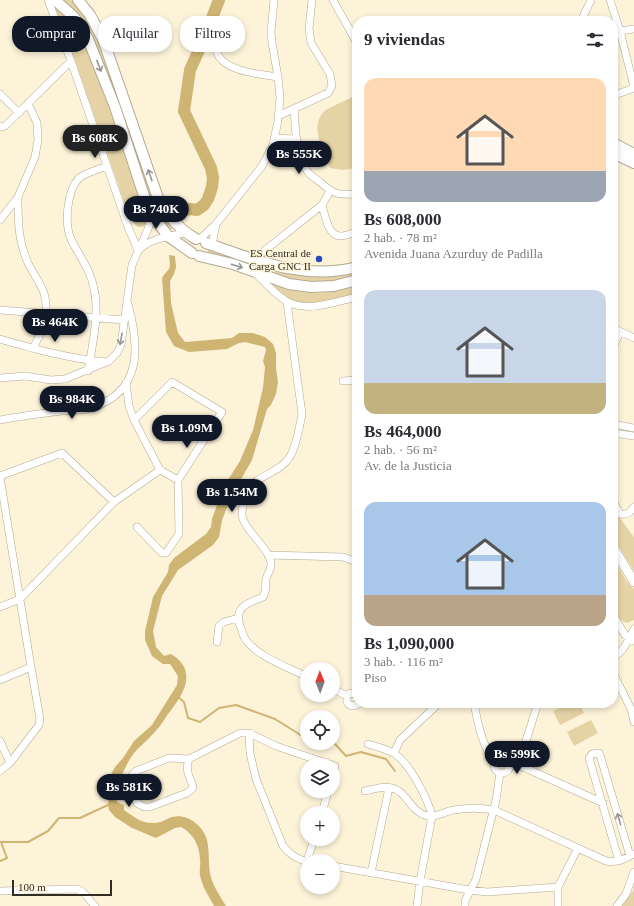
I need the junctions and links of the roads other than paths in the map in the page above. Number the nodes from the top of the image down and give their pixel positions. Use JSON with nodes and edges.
{"nodes":[{"id":1,"x":48,"y":0,"type":"edge"},
{"id":2,"x":55,"y":0,"type":"edge"},
{"id":3,"x":78,"y":0,"type":"edge"},
{"id":4,"x":274,"y":0,"type":"edge"},
{"id":5,"x":312,"y":0,"type":"edge"},
{"id":6,"x":333,"y":0,"type":"edge"},
{"id":7,"x":591,"y":0,"type":"edge"},
{"id":8,"x":610,"y":0,"type":"edge"},
{"id":9,"x":583,"y":16,"type":"edge"},
{"id":10,"x":615,"y":16,"type":"edge"},
{"id":11,"x":618,"y":26,"type":"edge"},
{"id":12,"x":634,"y":29,"type":"edge"},
{"id":13,"x":620,"y":32,"type":"junction"},
{"id":14,"x":352,"y":34,"type":"edge"},
{"id":15,"x":217,"y":52,"type":"edge"},
{"id":16,"x":71,"y":61,"type":"junction"},
{"id":17,"x":278,"y":77,"type":"junction"},
{"id":18,"x":634,"y":88,"type":"edge"},
{"id":19,"x":0,"y":94,"type":"edge"},
{"id":20,"x":618,"y":94,"type":"edge"},
{"id":21,"x":28,"y":103,"type":"junction"},
{"id":22,"x":294,"y":109,"type":"junction"},
{"id":23,"x":19,"y":113,"type":"junction"},
{"id":24,"x":278,"y":116,"type":"junction"},
{"id":25,"x":0,"y":127,"type":"edge"},
{"id":26,"x":274,"y":138,"type":"junction"},
{"id":27,"x":296,"y":139,"type":"junction"},
{"id":28,"x":618,"y":146,"type":"edge"},
{"id":29,"x":634,"y":154,"type":"edge"},
{"id":30,"x":618,"y":155,"type":"edge"},
{"id":31,"x":634,"y":163,"type":"edge"},
{"id":32,"x":107,"y":166,"type":"junction"},
{"id":33,"x":330,"y":191,"type":"junction"},
{"id":34,"x":352,"y":194,"type":"edge"},
{"id":35,"x":18,"y":197,"type":"junction"},
{"id":36,"x":322,"y":205,"type":"junction"},
{"id":37,"x":152,"y":215,"type":"junction"},
{"id":38,"x":0,"y":220,"type":"edge"},
{"id":39,"x":216,"y":224,"type":"junction"},
{"id":40,"x":185,"y":233,"type":"junction"},
{"id":41,"x":352,"y":233,"type":"edge"},
{"id":42,"x":168,"y":236,"type":"junction"},
{"id":43,"x":203,"y":242,"type":"junction"},
{"id":44,"x":138,"y":250,"type":"junction"},
{"id":45,"x":195,"y":254,"type":"junction"},
{"id":46,"x":254,"y":259,"type":"junction"},
{"id":47,"x":352,"y":268,"type":"edge"},
{"id":48,"x":252,"y":270,"type":"junction"},
{"id":49,"x":352,"y":281,"type":"edge"},
{"id":50,"x":352,"y":298,"type":"edge"},
{"id":51,"x":127,"y":300,"type":"junction"},
{"id":52,"x":287,"y":302,"type":"junction"},
{"id":53,"x":0,"y":310,"type":"edge"},
{"id":54,"x":46,"y":314,"type":"junction"},
{"id":55,"x":95,"y":318,"type":"junction"},
{"id":56,"x":124,"y":320,"type":"junction"},
{"id":57,"x":618,"y":331,"type":"edge"},
{"id":58,"x":0,"y":338,"type":"edge"},
{"id":59,"x":634,"y":338,"type":"edge"},
{"id":60,"x":33,"y":348,"type":"junction"},
{"id":61,"x":90,"y":361,"type":"junction"},
{"id":62,"x":107,"y":362,"type":"junction"},
{"id":63,"x":88,"y":371,"type":"junction"},
{"id":64,"x":0,"y":378,"type":"edge"},
{"id":65,"x":352,"y":380,"type":"edge"},
{"id":66,"x":343,"y":381,"type":"dead end"},
{"id":67,"x":126,"y":383,"type":"junction"},
{"id":68,"x":0,"y":420,"type":"edge"},
{"id":69,"x":134,"y":420,"type":"junction"},
{"id":70,"x":618,"y":425,"type":"edge"},
{"id":71,"x":634,"y":428,"type":"edge"},
{"id":72,"x":618,"y":434,"type":"edge"},
{"id":73,"x":634,"y":436,"type":"edge"},
{"id":74,"x":160,"y":470,"type":"junction"},
{"id":75,"x":0,"y":477,"type":"edge"},
{"id":76,"x":178,"y":480,"type":"junction"},
{"id":77,"x":114,"y":502,"type":"junction"},
{"id":78,"x":634,"y":507,"type":"edge"},
{"id":79,"x":618,"y":510,"type":"edge"},
{"id":80,"x":137,"y":527,"type":"dead end"},
{"id":81,"x":268,"y":555,"type":"junction"},
{"id":82,"x":618,"y":555,"type":"edge"},
{"id":83,"x":352,"y":560,"type":"edge"},
{"id":84,"x":634,"y":582,"type":"edge"},
{"id":85,"x":20,"y":599,"type":"junction"},
{"id":86,"x":0,"y":607,"type":"edge"},
{"id":87,"x":238,"y":618,"type":"junction"},
{"id":88,"x":618,"y":623,"type":"edge"},
{"id":89,"x":634,"y":629,"type":"edge"},
{"id":90,"x":631,"y":640,"type":"edge"},
{"id":91,"x":217,"y":642,"type":"dead end"},
{"id":92,"x":618,"y":654,"type":"edge"},
{"id":93,"x":31,"y":666,"type":"junction"},
{"id":94,"x":300,"y":674,"type":"edge"},
{"id":95,"x":0,"y":680,"type":"edge"},
{"id":96,"x":618,"y":683,"type":"edge"},
{"id":97,"x":340,"y":692,"type":"edge"},
{"id":98,"x":352,"y":693,"type":"edge"},
{"id":99,"x":347,"y":696,"type":"junction"},
{"id":100,"x":352,"y":706,"type":"edge"},
{"id":101,"x":434,"y":708,"type":"edge"},
{"id":102,"x":475,"y":708,"type":"edge"},
{"id":103,"x":536,"y":708,"type":"edge"},
{"id":104,"x":633,"y":714,"type":"edge"},
{"id":105,"x":634,"y":722,"type":"edge"},
{"id":106,"x":249,"y":733,"type":"junction"},
{"id":107,"x":0,"y":741,"type":"edge"},
{"id":108,"x":368,"y":744,"type":"dead end"},
{"id":109,"x":394,"y":753,"type":"junction"},
{"id":110,"x":312,"y":758,"type":"edge"},
{"id":111,"x":189,"y":759,"type":"junction"},
{"id":112,"x":494,"y":762,"type":"junction"},
{"id":113,"x":509,"y":762,"type":"junction"},
{"id":114,"x":10,"y":763,"type":"junction"},
{"id":115,"x":0,"y":770,"type":"edge"},
{"id":116,"x":500,"y":773,"type":"junction"},
{"id":117,"x":389,"y":788,"type":"junction"},
{"id":118,"x":365,"y":791,"type":"dead end"},
{"id":119,"x":603,"y":803,"type":"junction"},
{"id":120,"x":494,"y":810,"type":"junction"},
{"id":121,"x":432,"y":816,"type":"junction"},
{"id":122,"x":578,"y":848,"type":"junction"},
{"id":123,"x":632,"y":855,"type":"edge"},
{"id":124,"x":300,"y":859,"type":"edge"},
{"id":125,"x":620,"y":861,"type":"junction"},
{"id":126,"x":340,"y":867,"type":"edge"},
{"id":127,"x":634,"y":872,"type":"edge"},
{"id":128,"x":370,"y":873,"type":"junction"},
{"id":129,"x":420,"y":881,"type":"junction"},
{"id":130,"x":558,"y":887,"type":"junction"},
{"id":131,"x":469,"y":890,"type":"junction"},
{"id":132,"x":0,"y":891,"type":"edge"},
{"id":133,"x":95,"y":906,"type":"edge"},
{"id":134,"x":417,"y":906,"type":"edge"},
{"id":135,"x":465,"y":906,"type":"edge"},
{"id":136,"x":558,"y":906,"type":"edge"},
{"id":137,"x":617,"y":906,"type":"edge"}],
"edges":[{"from":1,"to":16,"type":"street"},
{"from":2,"to":37,"type":"highway","one_way":true},
{"from":40,"to":3,"type":"highway","one_way":true},
{"from":4,"to":17,"type":"street"},
{"from":5,"to":22,"type":"street"},
{"from":6,"to":14,"type":"street"},
{"from":7,"to":9,"type":"street"},
{"from":8,"to":10,"type":"street"},
{"from":11,"to":13,"type":"street"},
{"from":12,"to":13,"type":"street"},
{"from":13,"to":18,"type":"street"},
{"from":15,"to":17,"type":"street"},
{"from":16,"to":21,"type":"street"},
{"from":16,"to":32,"type":"street"},
{"from":17,"to":24,"type":"street"},
{"from":18,"to":20,"type":"street"},
{"from":19,"to":23,"type":"street"},
{"from":21,"to":23,"type":"street"},
{"from":21,"to":35,"type":"street"},
{"from":22,"to":24,"type":"street"},
{"from":22,"to":27,"type":"street"},
{"from":23,"to":25,"type":"street"},
{"from":24,"to":26,"type":"street"},
{"from":26,"to":27,"type":"street"},
{"from":26,"to":39,"type":"street"},
{"from":27,"to":33,"type":"street"},
{"from":28,"to":29,"type":"highway"},
{"from":30,"to":31,"type":"highway"},
{"from":32,"to":44,"type":"street"},
{"from":32,"to":55,"type":"street"},
{"from":33,"to":34,"type":"street"},
{"from":33,"to":36,"type":"street"},
{"from":35,"to":38,"type":"street"},
{"from":35,"to":54,"type":"street"},
{"from":36,"to":41,"type":"street"},
{"from":36,"to":46,"type":"street"},
{"from":37,"to":42,"type":"highway"},
{"from":37,"to":44,"type":"street"},
{"from":39,"to":43,"type":"street"},
{"from":39,"to":43,"type":"street"},
{"from":40,"to":42,"type":"street"},
{"from":40,"to":43,"type":"highway"},
{"from":42,"to":44,"type":"street"},
{"from":42,"to":45,"type":"highway"},
{"from":43,"to":45,"type":"highway"},
{"from":43,"to":45,"type":"highway"},
{"from":43,"to":46,"type":"highway"},
{"from":44,"to":51,"type":"street"},
{"from":45,"to":48,"type":"highway","one_way":true},
{"from":46,"to":47,"type":"highway"},
{"from":48,"to":49,"type":"highway"},
{"from":48,"to":52,"type":"street"},
{"from":50,"to":52,"type":"street"},
{"from":51,"to":56,"type":"street"},
{"from":51,"to":67,"type":"street"},
{"from":52,"to":81,"type":"street"},
{"from":53,"to":54,"type":"street"},
{"from":54,"to":55,"type":"street"},
{"from":54,"to":60,"type":"street"},
{"from":55,"to":56,"type":"street"},
{"from":55,"to":61,"type":"street"},
{"from":56,"to":62,"type":"street","one_way":true},
{"from":57,"to":59,"type":"street"},
{"from":58,"to":60,"type":"street"},
{"from":60,"to":61,"type":"street"},
{"from":61,"to":62,"type":"street"},
{"from":61,"to":63,"type":"street"},
{"from":62,"to":63,"type":"street"},
{"from":63,"to":64,"type":"street"},
{"from":65,"to":66,"type":"street"},
{"from":67,"to":68,"type":"street"},
{"from":67,"to":69,"type":"street"},
{"from":69,"to":74,"type":"street"},
{"from":69,"to":76,"type":"street"},
{"from":70,"to":71,"type":"street"},
{"from":72,"to":73,"type":"street"},
{"from":74,"to":76,"type":"street"},
{"from":74,"to":77,"type":"street"},
{"from":75,"to":77,"type":"street"},
{"from":75,"to":85,"type":"street"},
{"from":76,"to":80,"type":"street"},
{"from":77,"to":85,"type":"street"},
{"from":78,"to":79,"type":"street"},
{"from":81,"to":83,"type":"street"},
{"from":81,"to":87,"type":"street"},
{"from":82,"to":84,"type":"main road"},
{"from":85,"to":86,"type":"street"},
{"from":85,"to":93,"type":"street"},
{"from":87,"to":91,"type":"street"},
{"from":87,"to":94,"type":"street"},
{"from":88,"to":90,"type":"street"},
{"from":89,"to":90,"type":"street"},
{"from":90,"to":92,"type":"street"},
{"from":93,"to":95,"type":"street"},
{"from":93,"to":114,"type":"street"},
{"from":96,"to":104,"type":"street"},
{"from":97,"to":99,"type":"street"},
{"from":98,"to":99,"type":"street"},
{"from":99,"to":100,"type":"street"},
{"from":101,"to":109,"type":"street"},
{"from":102,"to":112,"type":"street"},
{"from":103,"to":113,"type":"street"},
{"from":104,"to":105,"type":"street"},
{"from":106,"to":110,"type":"street"},
{"from":106,"to":111,"type":"street"},
{"from":106,"to":124,"type":"street"},
{"from":107,"to":114,"type":"street"},
{"from":108,"to":109,"type":"street"},
{"from":109,"to":121,"type":"street"},
{"from":111,"to":111,"type":"street"},
{"from":112,"to":113,"type":"street"},
{"from":112,"to":116,"type":"street"},
{"from":113,"to":116,"type":"street"},
{"from":113,"to":119,"type":"street"},
{"from":114,"to":115,"type":"street"},
{"from":116,"to":120,"type":"street"},
{"from":117,"to":118,"type":"street"},
{"from":117,"to":121,"type":"street"},
{"from":117,"to":128,"type":"street"},
{"from":123,"to":119,"type":"street","one_way":true},
{"from":119,"to":125,"type":"street"},
{"from":120,"to":121,"type":"street"},
{"from":120,"to":122,"type":"street"},
{"from":120,"to":131,"type":"street"},
{"from":121,"to":129,"type":"street"},
{"from":122,"to":125,"type":"street"},
{"from":122,"to":130,"type":"street"},
{"from":123,"to":125,"type":"street"},
{"from":126,"to":128,"type":"street"},
{"from":127,"to":137,"type":"street"},
{"from":128,"to":129,"type":"street"},
{"from":129,"to":131,"type":"street"},
{"from":129,"to":134,"type":"street"},
{"from":130,"to":131,"type":"street"},
{"from":130,"to":136,"type":"street"},
{"from":131,"to":135,"type":"street"},
{"from":132,"to":133,"type":"street"}]}
